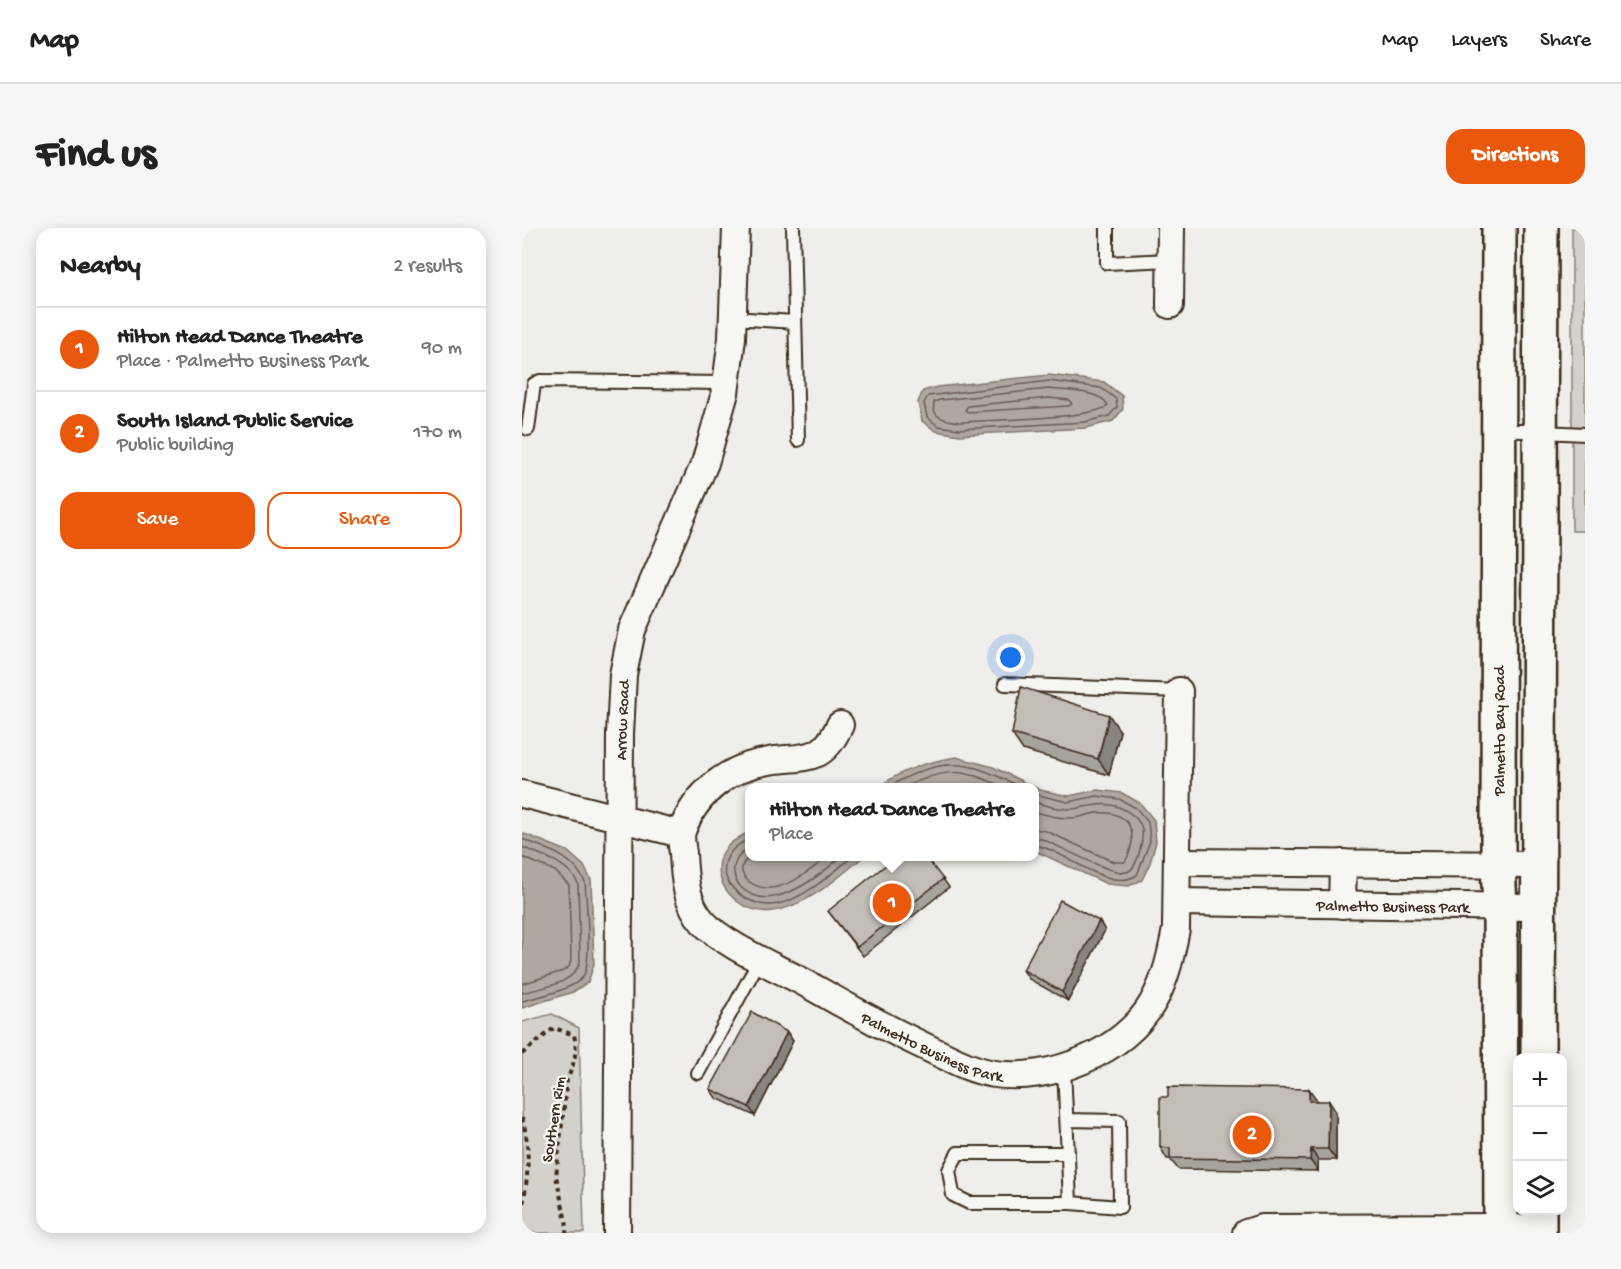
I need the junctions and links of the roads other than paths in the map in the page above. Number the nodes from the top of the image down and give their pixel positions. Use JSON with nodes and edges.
{"nodes":[{"id":1,"x":736,"y":228,"type":"edge"},
{"id":2,"x":794,"y":228,"type":"edge"},
{"id":3,"x":1107,"y":228,"type":"edge"},
{"id":4,"x":1171,"y":228,"type":"edge"},
{"id":5,"x":1499,"y":228,"type":"edge"},
{"id":6,"x":1541,"y":228,"type":"edge"},
{"id":7,"x":1170,"y":260,"type":"junction"},
{"id":8,"x":1170,"y":305,"type":"dead end"},
{"id":9,"x":733,"y":318,"type":"junction"},
{"id":10,"x":795,"y":322,"type":"junction"},
{"id":11,"x":726,"y":383,"type":"junction"},
{"id":12,"x":528,"y":429,"type":"dead end"},
{"id":13,"x":1499,"y":430,"type":"junction"},
{"id":14,"x":1540,"y":432,"type":"junction"},
{"id":15,"x":1585,"y":434,"type":"edge"},
{"id":16,"x":798,"y":440,"type":"dead end"},
{"id":17,"x":1005,"y":684,"type":"dead end"},
{"id":18,"x":1179,"y":691,"type":"joint"},
{"id":19,"x":840,"y":724,"type":"dead end"},
{"id":20,"x":522,"y":794,"type":"edge"},
{"id":21,"x":620,"y":818,"type":"junction"},
{"id":22,"x":681,"y":834,"type":"junction"},
{"id":23,"x":1177,"y":862,"type":"junction"},
{"id":24,"x":1343,"y":863,"type":"junction"},
{"id":25,"x":1498,"y":864,"type":"junction"},
{"id":26,"x":1538,"y":865,"type":"junction"},
{"id":27,"x":1177,"y":903,"type":"junction"},
{"id":28,"x":1342,"y":905,"type":"junction"},
{"id":29,"x":1500,"y":907,"type":"junction"},
{"id":30,"x":1538,"y":907,"type":"junction"},
{"id":31,"x":760,"y":959,"type":"junction"},
{"id":32,"x":1538,"y":1053,"type":"edge"},
{"id":33,"x":1064,"y":1067,"type":"junction"},
{"id":34,"x":698,"y":1073,"type":"dead end"},
{"id":35,"x":1067,"y":1120,"type":"junction"},
{"id":36,"x":1068,"y":1153,"type":"junction"},
{"id":37,"x":1070,"y":1203,"type":"junction"},
{"id":38,"x":1539,"y":1224,"type":"edge"},
{"id":39,"x":1502,"y":1230,"type":"edge"},
{"id":40,"x":617,"y":1233,"type":"edge"},
{"id":41,"x":1246,"y":1233,"type":"edge"}],
"edges":[{"from":1,"to":9,"type":"street","name":"Arrow Road"},
{"from":2,"to":10,"type":"lane"},
{"from":3,"to":7,"type":"lane"},
{"from":4,"to":7,"type":"street"},
{"from":5,"to":13,"type":"highway","name":"Palmetto Bay Road"},
{"from":6,"to":14,"type":"highway"},
{"from":7,"to":8,"type":"street"},
{"from":9,"to":10,"type":"lane"},
{"from":9,"to":11,"type":"street","name":"Arrow Road"},
{"from":10,"to":16,"type":"lane"},
{"from":11,"to":12,"type":"lane"},
{"from":11,"to":21,"type":"street","name":"Arrow Road"},
{"from":13,"to":14,"type":"lane"},
{"from":13,"to":25,"type":"highway","name":"Palmetto Bay Road"},
{"from":14,"to":15,"type":"lane"},
{"from":14,"to":26,"type":"highway"},
{"from":17,"to":18,"type":"lane"},
{"from":18,"to":23,"type":"street","name":"Palmetto Business Park"},
{"from":19,"to":22,"type":"street","name":"Palmetto Business Park"},
{"from":20,"to":21,"type":"street"},
{"from":21,"to":22,"type":"street"},
{"from":21,"to":40,"type":"street","name":"Arrow Road"},
{"from":22,"to":31,"type":"street","name":"Palmetto Business Park"},
{"from":23,"to":24,"type":"street"},
{"from":23,"to":27,"type":"street","name":"Palmetto Business Park"},
{"from":24,"to":25,"type":"street"},
{"from":24,"to":28,"type":"street"},
{"from":25,"to":26,"type":"street"},
{"from":25,"to":29,"type":"highway","name":"Palmetto Bay Road"},
{"from":26,"to":30,"type":"highway"},
{"from":27,"to":28,"type":"street","name":"Palmetto Business Park"},
{"from":27,"to":33,"type":"street","name":"Palmetto Business Park"},
{"from":28,"to":29,"type":"street","name":"Palmetto Business Park"},
{"from":29,"to":30,"type":"street","name":"Palmetto Business Park"},
{"from":29,"to":39,"type":"highway","name":"Palmetto Bay Road"},
{"from":30,"to":32,"type":"highway"},
{"from":31,"to":33,"type":"street","name":"Palmetto Business Park"},
{"from":31,"to":34,"type":"lane"},
{"from":33,"to":35,"type":"lane"},
{"from":35,"to":36,"type":"lane"},
{"from":35,"to":37,"type":"lane"},
{"from":36,"to":37,"type":"lane"},
{"from":36,"to":37,"type":"lane"},
{"from":38,"to":39,"type":"street"},
{"from":39,"to":41,"type":"street"}]}
